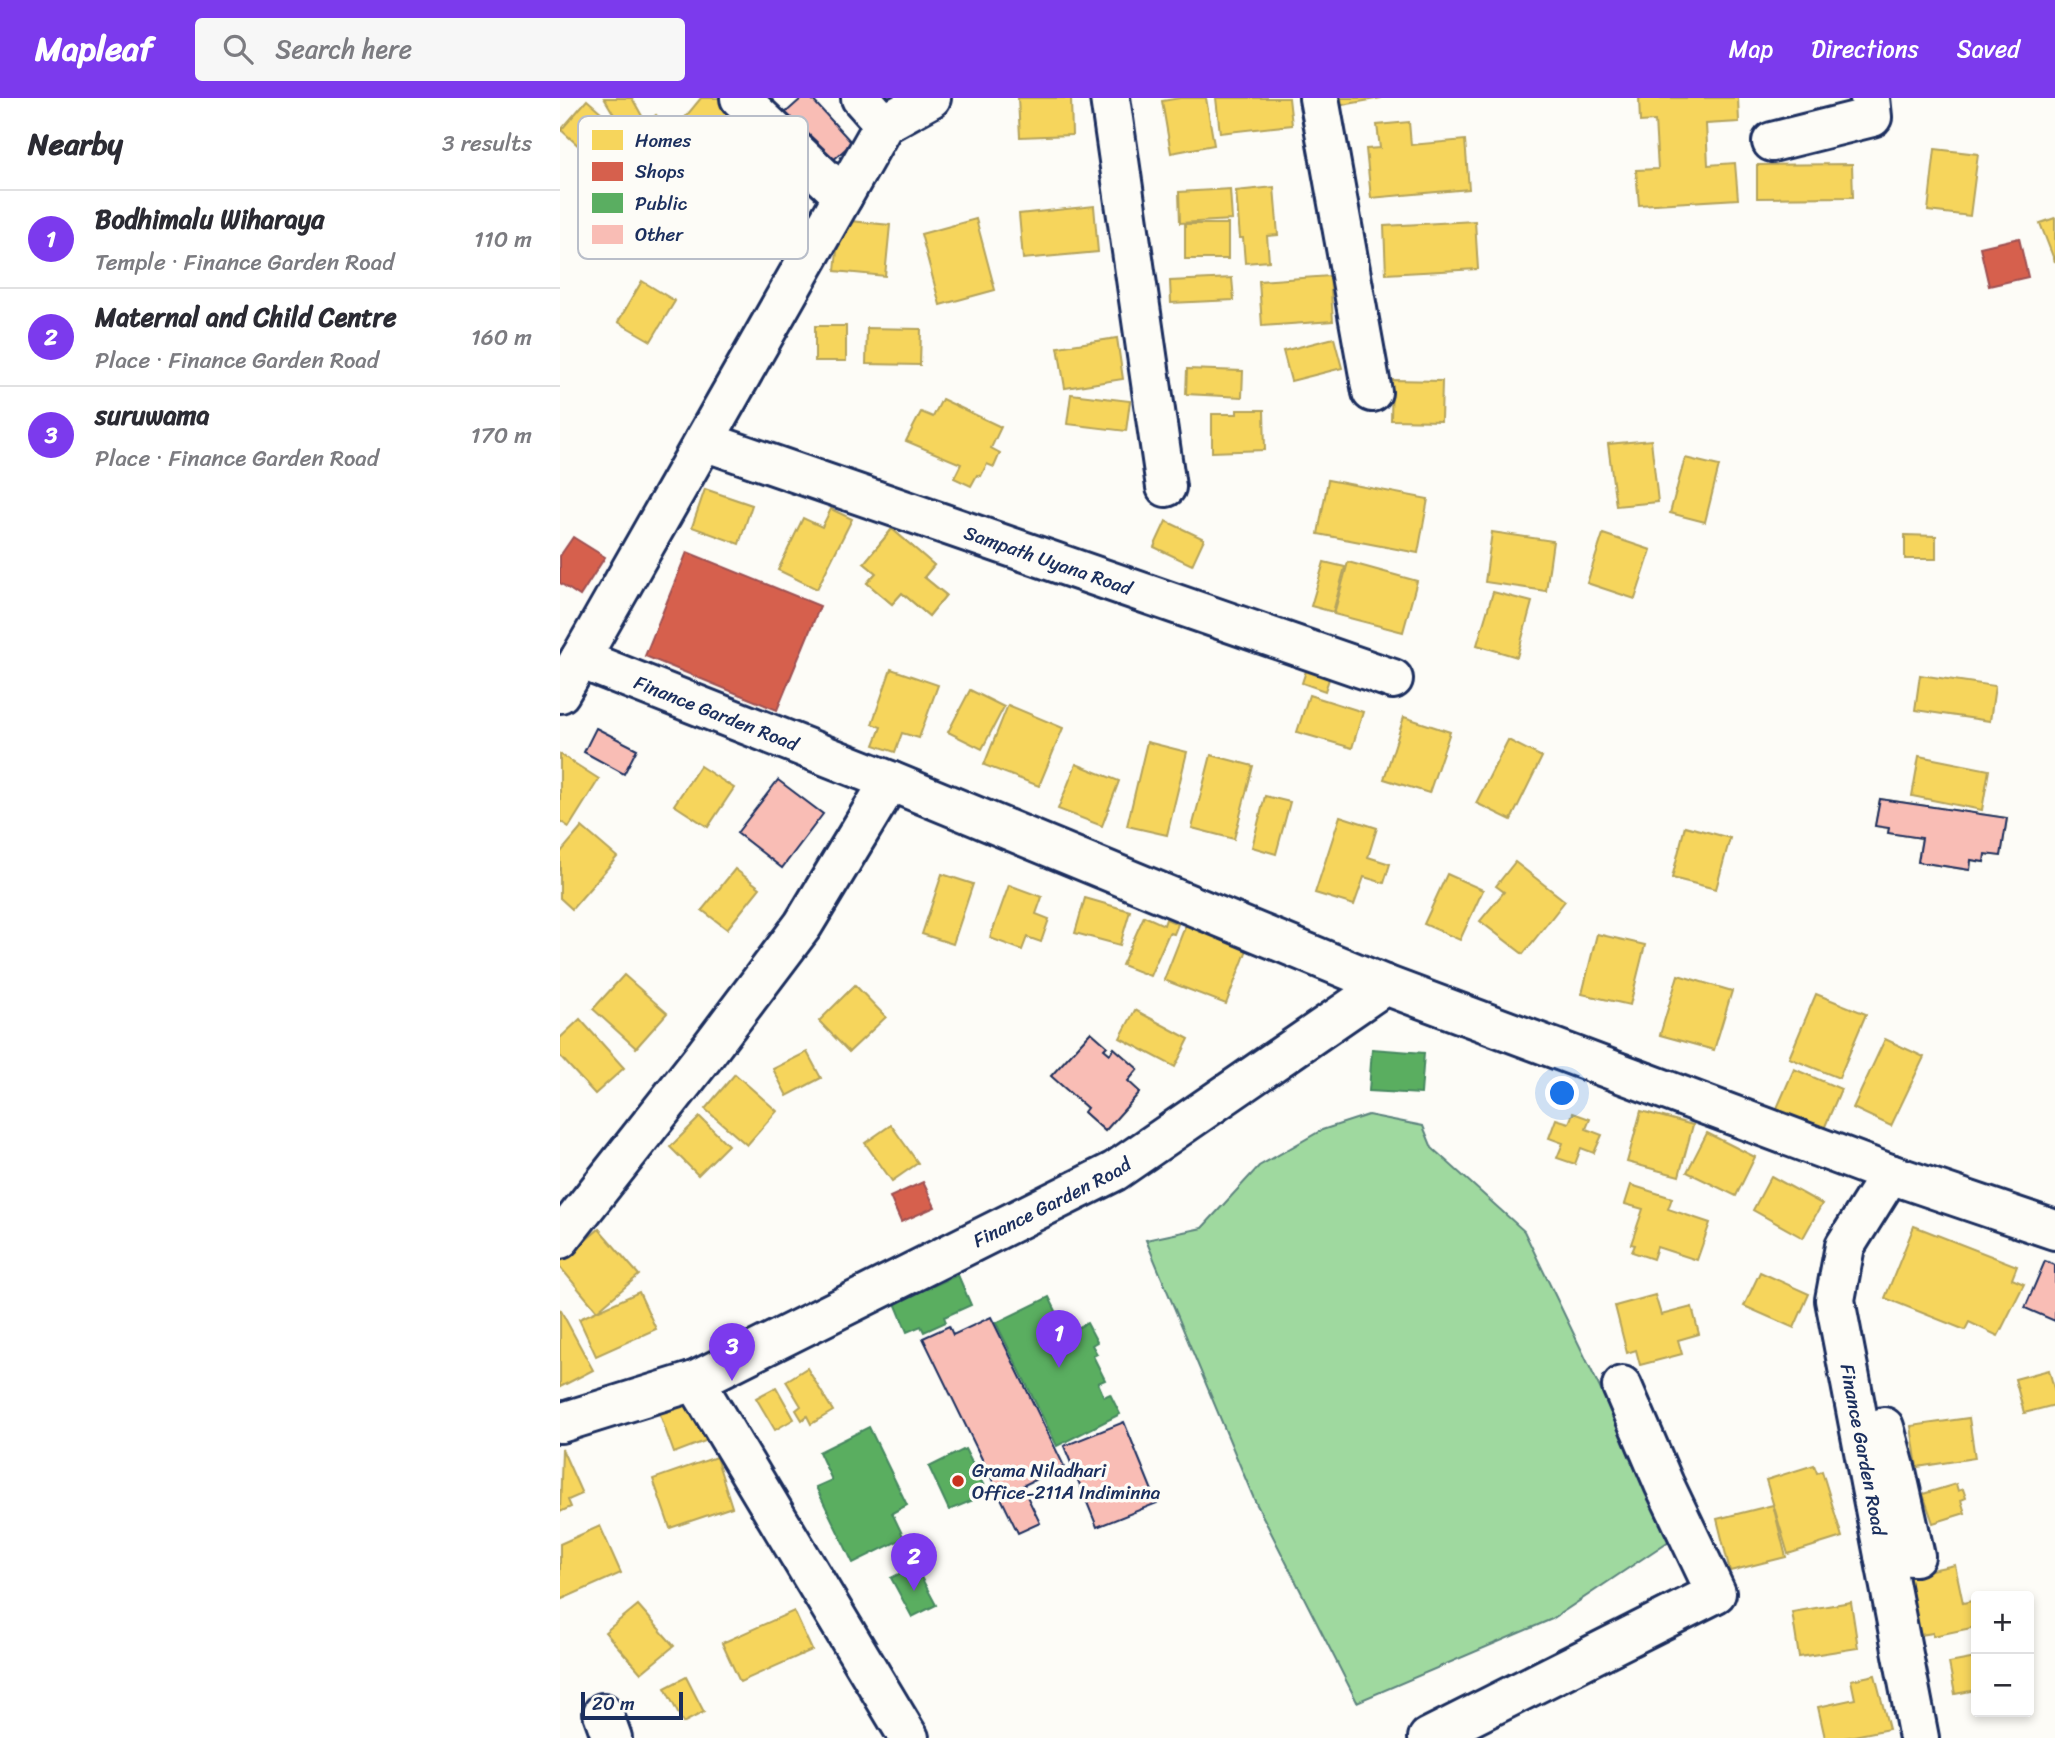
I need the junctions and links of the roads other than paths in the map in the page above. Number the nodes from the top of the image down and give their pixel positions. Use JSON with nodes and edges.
{"nodes":[{"id":1,"x":740,"y":98,"type":"edge"},
{"id":2,"x":931,"y":98,"type":"edge"},
{"id":3,"x":1110,"y":98,"type":"edge"},
{"id":4,"x":1319,"y":98,"type":"edge"},
{"id":5,"x":1870,"y":98,"type":"edge"},
{"id":6,"x":873,"y":111,"type":"edge"},
{"id":7,"x":759,"y":116,"type":"edge"},
{"id":8,"x":1772,"y":142,"type":"dead end"},
{"id":9,"x":808,"y":163,"type":"edge"},
{"id":10,"x":843,"y":196,"type":"junction"},
{"id":11,"x":808,"y":258,"type":"edge"},
{"id":12,"x":807,"y":259,"type":"edge"},
{"id":13,"x":1372,"y":392,"type":"dead end"},
{"id":14,"x":704,"y":441,"type":"junction"},
{"id":15,"x":1166,"y":487,"type":"dead end"},
{"id":16,"x":580,"y":659,"type":"junction"},
{"id":17,"x":1393,"y":680,"type":"dead end"},
{"id":18,"x":560,"y":693,"type":"edge"},
{"id":19,"x":890,"y":781,"type":"junction"},
{"id":20,"x":1385,"y":985,"type":"junction"},
{"id":21,"x":1890,"y":1174,"type":"junction"},
{"id":22,"x":2055,"y":1230,"type":"edge"},
{"id":23,"x":560,"y":1239,"type":"edge"},
{"id":24,"x":695,"y":1381,"type":"junction"},
{"id":25,"x":1622,"y":1386,"type":"dead end"},
{"id":26,"x":560,"y":1423,"type":"edge"},
{"id":27,"x":1884,"y":1427,"type":"dead end"},
{"id":28,"x":1884,"y":1555,"type":"junction"},
{"id":29,"x":909,"y":1738,"type":"edge"},
{"id":30,"x":1428,"y":1738,"type":"edge"},
{"id":31,"x":1919,"y":1738,"type":"edge"}],
"edges":[{"from":1,"to":7,"type":"street"},
{"from":2,"to":6,"type":"street"},
{"from":3,"to":15,"type":"street"},
{"from":4,"to":13,"type":"street"},
{"from":5,"to":8,"type":"street"},
{"from":6,"to":10,"type":"street"},
{"from":9,"to":10,"type":"street"},
{"from":10,"to":11,"type":"street"},
{"from":12,"to":14,"type":"street"},
{"from":14,"to":16,"type":"street"},
{"from":14,"to":17,"type":"street","name":"Sampath Uyana Road"},
{"from":16,"to":18,"type":"street"},
{"from":16,"to":19,"type":"street","name":"Finance Garden Road"},
{"from":19,"to":20,"type":"street","name":"Finance Garden Road"},
{"from":19,"to":23,"type":"street"},
{"from":20,"to":21,"type":"street","name":"Finance Garden Road"},
{"from":20,"to":24,"type":"street","name":"Finance Garden Road"},
{"from":21,"to":22,"type":"street","name":"Finance Garden Road"},
{"from":21,"to":28,"type":"street","name":"Finance Garden Road"},
{"from":24,"to":26,"type":"street","name":"Finance Garden Road"},
{"from":24,"to":29,"type":"street"},
{"from":25,"to":30,"type":"street"},
{"from":27,"to":28,"type":"street"},
{"from":28,"to":31,"type":"street","name":"Finance Garden Road"}]}
